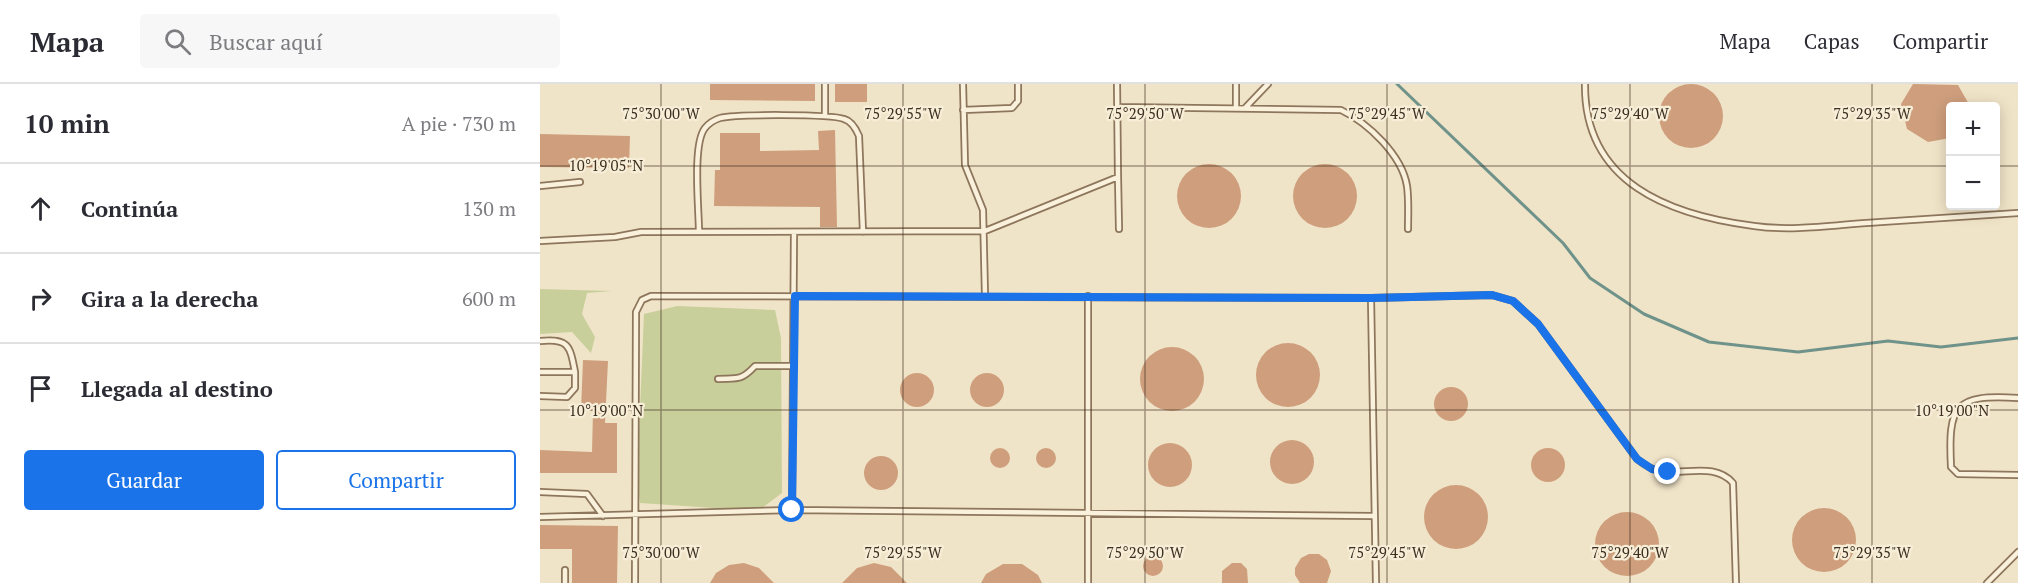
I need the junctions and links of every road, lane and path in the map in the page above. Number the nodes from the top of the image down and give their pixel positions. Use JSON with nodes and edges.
{"nodes":[{"id":1,"x":825,"y":84,"type":"edge"},
{"id":2,"x":963,"y":84,"type":"edge"},
{"id":3,"x":1018,"y":84,"type":"edge"},
{"id":4,"x":1117,"y":84,"type":"edge"},
{"id":5,"x":1236,"y":84,"type":"edge"},
{"id":6,"x":1268,"y":84,"type":"edge"},
{"id":7,"x":1585,"y":84,"type":"edge"},
{"id":8,"x":1236,"y":106,"type":"junction"},
{"id":9,"x":1117,"y":107,"type":"junction"},
{"id":10,"x":1246,"y":107,"type":"junction"},
{"id":11,"x":963,"y":110,"type":"junction"},
{"id":12,"x":825,"y":116,"type":"junction"},
{"id":13,"x":1118,"y":177,"type":"junction"},
{"id":14,"x":580,"y":182,"type":"dead end"},
{"id":15,"x":540,"y":186,"type":"edge"},
{"id":16,"x":2018,"y":213,"type":"edge"},
{"id":17,"x":1119,"y":229,"type":"dead end"},
{"id":18,"x":1408,"y":229,"type":"dead end"},
{"id":19,"x":985,"y":231,"type":"junction"},
{"id":20,"x":699,"y":232,"type":"junction"},
{"id":21,"x":863,"y":232,"type":"junction"},
{"id":22,"x":794,"y":233,"type":"junction"},
{"id":23,"x":540,"y":241,"type":"edge"},
{"id":24,"x":985,"y":295,"type":"junction"},
{"id":25,"x":795,"y":296,"type":"junction"},
{"id":26,"x":1088,"y":296,"type":"junction"},
{"id":27,"x":1371,"y":298,"type":"junction"},
{"id":28,"x":540,"y":341,"type":"edge"},
{"id":29,"x":794,"y":366,"type":"junction"},
{"id":30,"x":540,"y":372,"type":"edge"},
{"id":31,"x":575,"y":372,"type":"junction"},
{"id":32,"x":718,"y":379,"type":"dead end"},
{"id":33,"x":540,"y":396,"type":"edge"},
{"id":34,"x":2018,"y":398,"type":"edge"},
{"id":35,"x":2018,"y":474,"type":"edge"},
{"id":36,"x":540,"y":492,"type":"edge"},
{"id":37,"x":792,"y":510,"type":"junction"},
{"id":38,"x":1087,"y":515,"type":"junction"},
{"id":39,"x":603,"y":516,"type":"junction"},
{"id":40,"x":634,"y":516,"type":"junction"},
{"id":41,"x":1373,"y":516,"type":"junction"},
{"id":42,"x":540,"y":517,"type":"edge"},
{"id":43,"x":2018,"y":552,"type":"edge"},
{"id":44,"x":565,"y":570,"type":"dead end"},
{"id":45,"x":565,"y":583,"type":"edge"},
{"id":46,"x":635,"y":583,"type":"edge"},
{"id":47,"x":1088,"y":583,"type":"edge"},
{"id":48,"x":1376,"y":583,"type":"edge"},
{"id":49,"x":1736,"y":583,"type":"edge"},
{"id":50,"x":1987,"y":583,"type":"edge"}],
"edges":[{"from":1,"to":12,"type":"lane"},
{"from":2,"to":11,"type":"lane"},
{"from":3,"to":11,"type":"lane"},
{"from":4,"to":9,"type":"lane"},
{"from":5,"to":8,"type":"lane"},
{"from":6,"to":10,"type":"lane"},
{"from":7,"to":16,"type":"lane"},
{"from":8,"to":9,"type":"lane"},
{"from":8,"to":10,"type":"lane"},
{"from":9,"to":13,"type":"lane"},
{"from":10,"to":18,"type":"lane"},
{"from":11,"to":19,"type":"lane"},
{"from":12,"to":20,"type":"lane"},
{"from":12,"to":21,"type":"lane"},
{"from":13,"to":17,"type":"lane"},
{"from":13,"to":19,"type":"lane"},
{"from":14,"to":15,"type":"lane"},
{"from":19,"to":21,"type":"lane"},
{"from":19,"to":24,"type":"lane"},
{"from":20,"to":22,"type":"lane"},
{"from":20,"to":23,"type":"lane"},
{"from":21,"to":22,"type":"lane"},
{"from":22,"to":25,"type":"lane"},
{"from":24,"to":25,"type":"lane"},
{"from":24,"to":26,"type":"lane"},
{"from":25,"to":29,"type":"lane"},
{"from":25,"to":40,"type":"lane"},
{"from":26,"to":27,"type":"lane"},
{"from":26,"to":38,"type":"lane"},
{"from":27,"to":41,"type":"lane"},
{"from":27,"to":49,"type":"lane"},
{"from":28,"to":31,"type":"lane"},
{"from":29,"to":32,"type":"lane"},
{"from":29,"to":37,"type":"lane"},
{"from":30,"to":31,"type":"lane"},
{"from":31,"to":33,"type":"lane"},
{"from":34,"to":35,"type":"lane"},
{"from":36,"to":39,"type":"lane"},
{"from":37,"to":38,"type":"lane"},
{"from":37,"to":40,"type":"lane"},
{"from":38,"to":41,"type":"lane"},
{"from":38,"to":47,"type":"lane"},
{"from":39,"to":40,"type":"lane"},
{"from":39,"to":42,"type":"lane"},
{"from":40,"to":46,"type":"lane"},
{"from":41,"to":48,"type":"lane"},
{"from":43,"to":50,"type":"lane"},
{"from":44,"to":45,"type":"lane"}]}
